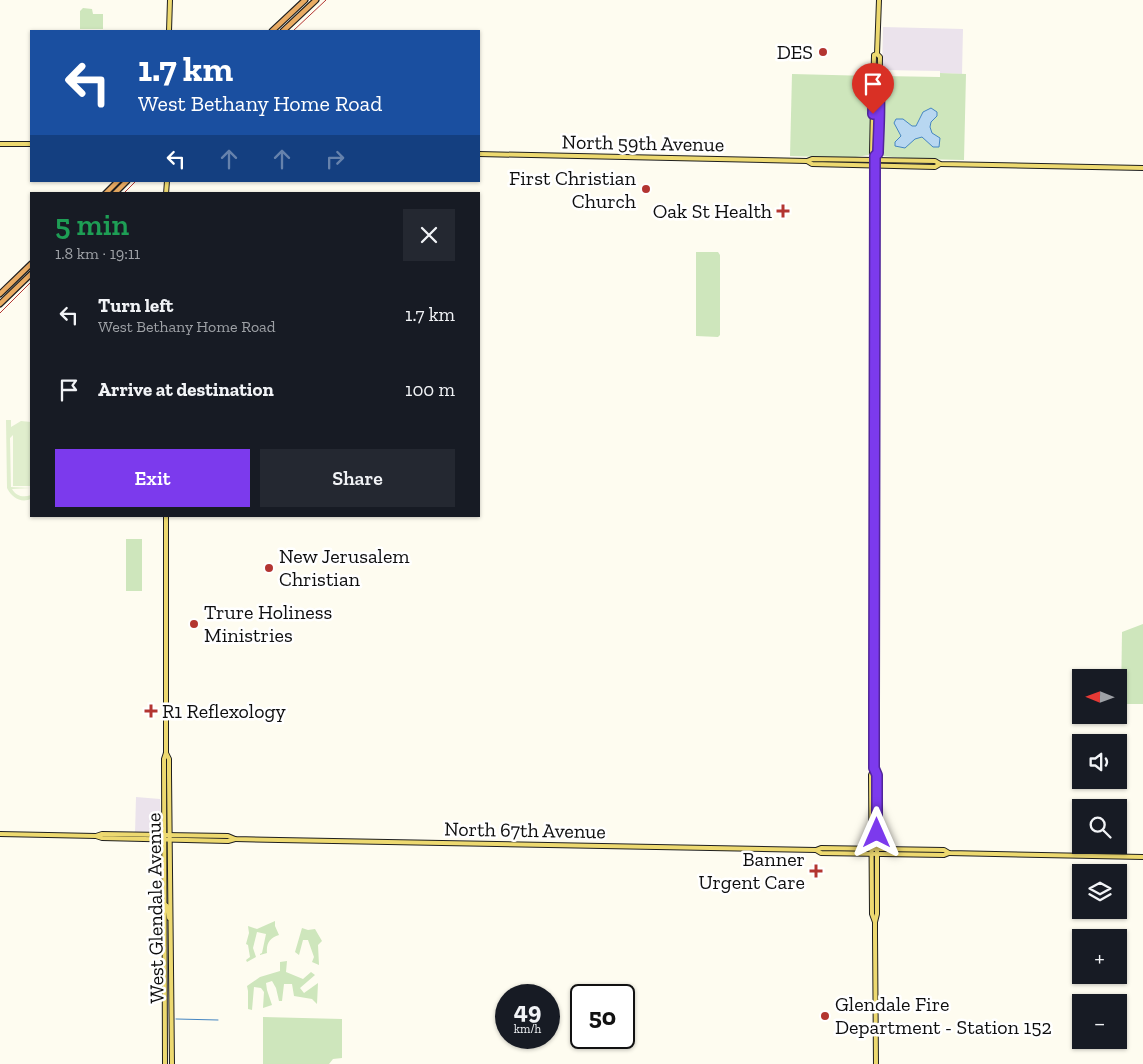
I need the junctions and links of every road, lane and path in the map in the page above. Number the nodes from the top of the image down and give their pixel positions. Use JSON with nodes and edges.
{"nodes":[{"id":1,"x":170,"y":0,"type":"edge"},
{"id":2,"x":305,"y":0,"type":"edge"},
{"id":3,"x":316,"y":0,"type":"edge"},
{"id":4,"x":879,"y":0,"type":"edge"},
{"id":5,"x":169,"y":30,"type":"edge"},
{"id":6,"x":273,"y":30,"type":"edge"},
{"id":7,"x":284,"y":30,"type":"edge"},
{"id":8,"x":877,"y":54,"type":"junction"},
{"id":9,"x":874,"y":59,"type":"junction"},
{"id":10,"x":874,"y":72,"type":"junction"},
{"id":11,"x":880,"y":72,"type":"junction"},
{"id":12,"x":879,"y":88,"type":"junction"},
{"id":13,"x":0,"y":144,"type":"edge"},
{"id":14,"x":30,"y":144,"type":"edge"},
{"id":15,"x":480,"y":154,"type":"edge"},
{"id":16,"x":875,"y":158,"type":"junction"},
{"id":17,"x":807,"y":161,"type":"junction"},
{"id":18,"x":940,"y":164,"type":"junction"},
{"id":19,"x":875,"y":165,"type":"junction"},
{"id":20,"x":1143,"y":168,"type":"edge"},
{"id":21,"x":117,"y":182,"type":"edge"},
{"id":22,"x":126,"y":182,"type":"edge"},
{"id":23,"x":107,"y":192,"type":"edge"},
{"id":24,"x":116,"y":192,"type":"edge"},
{"id":25,"x":30,"y":265,"type":"edge"},
{"id":26,"x":30,"y":275,"type":"edge"},
{"id":27,"x":1,"y":291,"type":"edge"},
{"id":28,"x":0,"y":304,"type":"edge"},
{"id":29,"x":166,"y":517,"type":"edge"},
{"id":30,"x":166,"y":753,"type":"junction"},
{"id":31,"x":0,"y":834,"type":"edge"},
{"id":32,"x":163,"y":838,"type":"junction"},
{"id":33,"x":170,"y":838,"type":"junction"},
{"id":34,"x":874,"y":851,"type":"junction"},
{"id":35,"x":1143,"y":857,"type":"edge"},
{"id":36,"x":164,"y":904,"type":"junction"},
{"id":37,"x":170,"y":923,"type":"junction"},
{"id":38,"x":165,"y":1056,"type":"junction"},
{"id":39,"x":172,"y":1056,"type":"junction"},
{"id":40,"x":165,"y":1064,"type":"edge"},
{"id":41,"x":172,"y":1064,"type":"edge"},
{"id":42,"x":876,"y":1064,"type":"edge"}],
"edges":[{"from":1,"to":5,"type":"main road"},
{"from":2,"to":6,"type":"highway"},
{"from":3,"to":7,"type":"highway"},
{"from":4,"to":8,"type":"main road"},
{"from":8,"to":9,"type":"main road"},
{"from":8,"to":11,"type":"main road"},
{"from":9,"to":10,"type":"main road"},
{"from":9,"to":11,"type":"main road"},
{"from":10,"to":12,"type":"main road"},
{"from":10,"to":16,"type":"main road"},
{"from":11,"to":12,"type":"main road"},
{"from":12,"to":16,"type":"main road"},
{"from":13,"to":14,"type":"main road"},
{"from":15,"to":17,"type":"main road","name":"North 59th Avenue"},
{"from":16,"to":17,"type":"main road","name":"North 59th Avenue"},
{"from":16,"to":18,"type":"main road","name":"North 59th Avenue"},
{"from":16,"to":19,"type":"main road"},
{"from":17,"to":19,"type":"main road","name":"North 59th Avenue"},
{"from":18,"to":19,"type":"main road","name":"North 59th Avenue"},
{"from":18,"to":20,"type":"main road","name":"North 59th Avenue"},
{"from":19,"to":34,"type":"main road"},
{"from":21,"to":23,"type":"highway"},
{"from":22,"to":24,"type":"highway"},
{"from":25,"to":27,"type":"highway"},
{"from":26,"to":28,"type":"highway"},
{"from":29,"to":30,"type":"main road","name":"West Glendale Avenue"},
{"from":30,"to":32,"type":"main road","name":"West Glendale Avenue"},
{"from":30,"to":33,"type":"main road","name":"West Glendale Avenue"},
{"from":31,"to":32,"type":"main road","name":"North 67th Avenue"},
{"from":32,"to":33,"type":"main road","name":"North 67th Avenue"},
{"from":32,"to":36,"type":"main road","name":"West Glendale Avenue"},
{"from":33,"to":34,"type":"main road","name":"North 67th Avenue"},
{"from":33,"to":37,"type":"main road","name":"West Glendale Avenue"},
{"from":34,"to":35,"type":"main road","name":"North 67th Avenue"},
{"from":34,"to":42,"type":"main road"},
{"from":36,"to":37,"type":"main road"},
{"from":36,"to":38,"type":"main road","name":"West Glendale Avenue"},
{"from":37,"to":39,"type":"main road","name":"West Glendale Avenue"},
{"from":38,"to":39,"type":"main road"},
{"from":38,"to":40,"type":"main road","name":"West Glendale Avenue"},
{"from":39,"to":41,"type":"main road","name":"West Glendale Avenue"}]}
